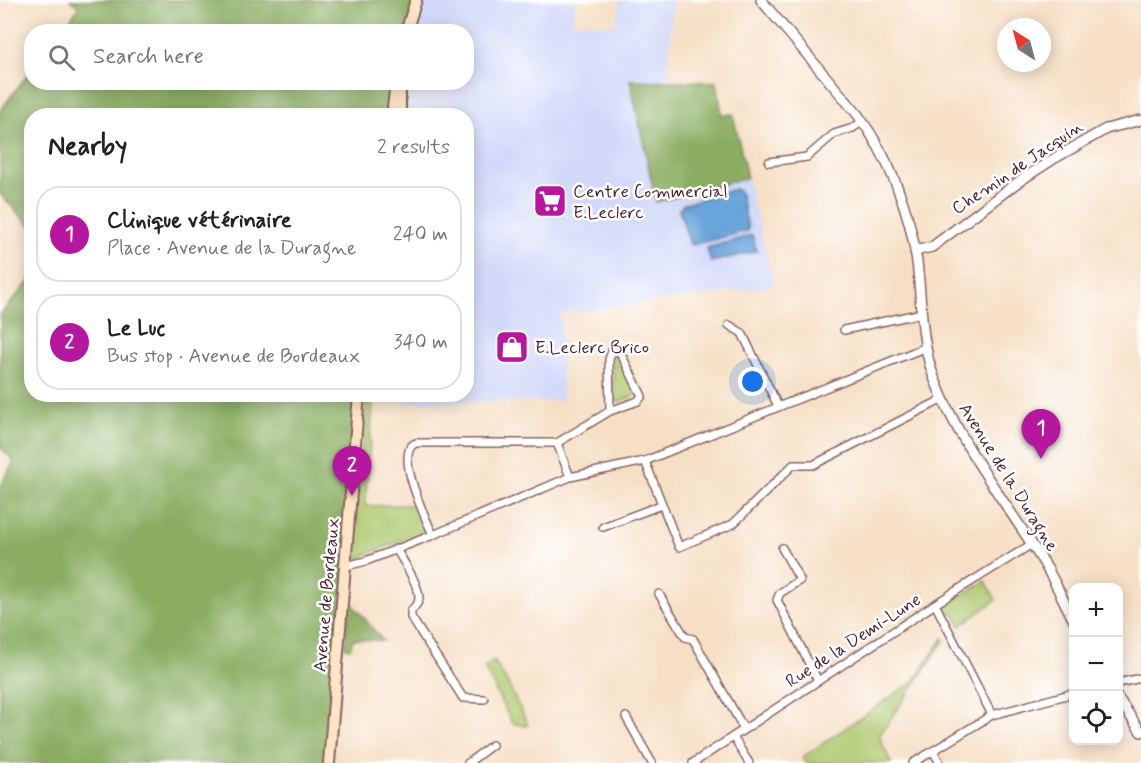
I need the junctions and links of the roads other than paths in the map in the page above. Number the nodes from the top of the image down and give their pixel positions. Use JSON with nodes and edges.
{"nodes":[{"id":1,"x":416,"y":0,"type":"edge"},
{"id":2,"x":761,"y":0,"type":"edge"},
{"id":3,"x":409,"y":24,"type":"edge"},
{"id":4,"x":396,"y":90,"type":"edge"},
{"id":5,"x":399,"y":90,"type":"edge"},
{"id":6,"x":395,"y":108,"type":"edge"},
{"id":7,"x":396,"y":108,"type":"edge"},
{"id":8,"x":1141,"y":120,"type":"edge"},
{"id":9,"x":863,"y":121,"type":"junction"},
{"id":10,"x":769,"y":162,"type":"dead end"},
{"id":11,"x":915,"y":251,"type":"junction"},
{"id":12,"x":922,"y":313,"type":"junction"},
{"id":13,"x":729,"y":325,"type":"dead end"},
{"id":14,"x":844,"y":330,"type":"dead end"},
{"id":15,"x":926,"y":347,"type":"junction"},
{"id":16,"x":943,"y":399,"type":"junction"},
{"id":17,"x":357,"y":402,"type":"edge"},
{"id":18,"x":778,"y":406,"type":"junction"},
{"id":19,"x":610,"y":411,"type":"junction"},
{"id":20,"x":557,"y":443,"type":"junction"},
{"id":21,"x":645,"y":461,"type":"junction"},
{"id":22,"x":570,"y":477,"type":"junction"},
{"id":23,"x":661,"y":506,"type":"junction"},
{"id":24,"x":603,"y":527,"type":"dead end"},
{"id":25,"x":433,"y":535,"type":"junction"},
{"id":26,"x":1032,"y":544,"type":"junction"},
{"id":27,"x":782,"y":548,"type":"dead end"},
{"id":28,"x":396,"y":549,"type":"junction"},
{"id":29,"x":346,"y":566,"type":"junction"},
{"id":30,"x":659,"y":594,"type":"dead end"},
{"id":31,"x":935,"y":604,"type":"junction"},
{"id":32,"x":1069,"y":611,"type":"edge"},
{"id":33,"x":1141,"y":678,"type":"edge"},
{"id":34,"x":818,"y":681,"type":"junction"},
{"id":35,"x":1123,"y":682,"type":"edge"},
{"id":36,"x":1069,"y":694,"type":"edge"},
{"id":37,"x":484,"y":699,"type":"dead end"},
{"id":38,"x":1123,"y":704,"type":"edge"},
{"id":39,"x":992,"y":715,"type":"junction"},
{"id":40,"x":626,"y":717,"type":"dead end"},
{"id":41,"x":744,"y":729,"type":"junction"},
{"id":42,"x":1141,"y":732,"type":"edge"},
{"id":43,"x":733,"y":737,"type":"junction"},
{"id":44,"x":492,"y":744,"type":"dead end"},
{"id":45,"x":933,"y":751,"type":"junction"},
{"id":46,"x":329,"y":763,"type":"edge"},
{"id":47,"x":468,"y":763,"type":"edge"},
{"id":48,"x":652,"y":763,"type":"edge"},
{"id":49,"x":693,"y":763,"type":"edge"},
{"id":50,"x":749,"y":763,"type":"edge"},
{"id":51,"x":913,"y":763,"type":"edge"},
{"id":52,"x":940,"y":763,"type":"edge"}],
"edges":[{"from":1,"to":3,"type":"main road"},
{"from":2,"to":9,"type":"street","name":"Avenue de la Duragne"},
{"from":4,"to":6,"type":"main road"},
{"from":5,"to":7,"type":"main road"},
{"from":8,"to":11,"type":"street","name":"Chemin de Jacquin"},
{"from":9,"to":10,"type":"street"},
{"from":9,"to":11,"type":"street","name":"Avenue de la Duragne"},
{"from":11,"to":12,"type":"street","name":"Avenue de la Duragne"},
{"from":12,"to":14,"type":"street"},
{"from":12,"to":15,"type":"street","name":"Avenue de la Duragne"},
{"from":13,"to":18,"type":"street"},
{"from":15,"to":16,"type":"street","name":"Avenue de la Duragne"},
{"from":15,"to":18,"type":"street"},
{"from":16,"to":23,"type":"street"},
{"from":16,"to":26,"type":"street","name":"Avenue de la Duragne"},
{"from":17,"to":29,"type":"main road","name":"Avenue de Bordeaux"},
{"from":18,"to":21,"type":"street"},
{"from":19,"to":19,"type":"street"},
{"from":19,"to":20,"type":"street"},
{"from":20,"to":22,"type":"street"},
{"from":20,"to":25,"type":"street"},
{"from":21,"to":22,"type":"street"},
{"from":21,"to":23,"type":"street"},
{"from":22,"to":25,"type":"street"},
{"from":23,"to":24,"type":"street"},
{"from":25,"to":28,"type":"street"},
{"from":26,"to":31,"type":"street","name":"Rue de la Demi-Lune"},
{"from":26,"to":32,"type":"street","name":"Avenue de la Duragne"},
{"from":27,"to":34,"type":"street"},
{"from":28,"to":29,"type":"street"},
{"from":28,"to":37,"type":"street"},
{"from":29,"to":46,"type":"main road","name":"Avenue de Bordeaux"},
{"from":30,"to":41,"type":"street"},
{"from":31,"to":34,"type":"street","name":"Rue de la Demi-Lune"},
{"from":31,"to":39,"type":"street"},
{"from":33,"to":35,"type":"street"},
{"from":34,"to":41,"type":"street","name":"Rue de la Demi-Lune"},
{"from":36,"to":39,"type":"street"},
{"from":38,"to":42,"type":"street"},
{"from":39,"to":45,"type":"street"},
{"from":40,"to":48,"type":"street"},
{"from":41,"to":43,"type":"street","name":"Rue de la Demi-Lune"},
{"from":43,"to":49,"type":"street","name":"Rue de la Demi-Lune"},
{"from":43,"to":50,"type":"street"},
{"from":44,"to":47,"type":"street"},
{"from":45,"to":51,"type":"street"},
{"from":45,"to":52,"type":"street"}]}
